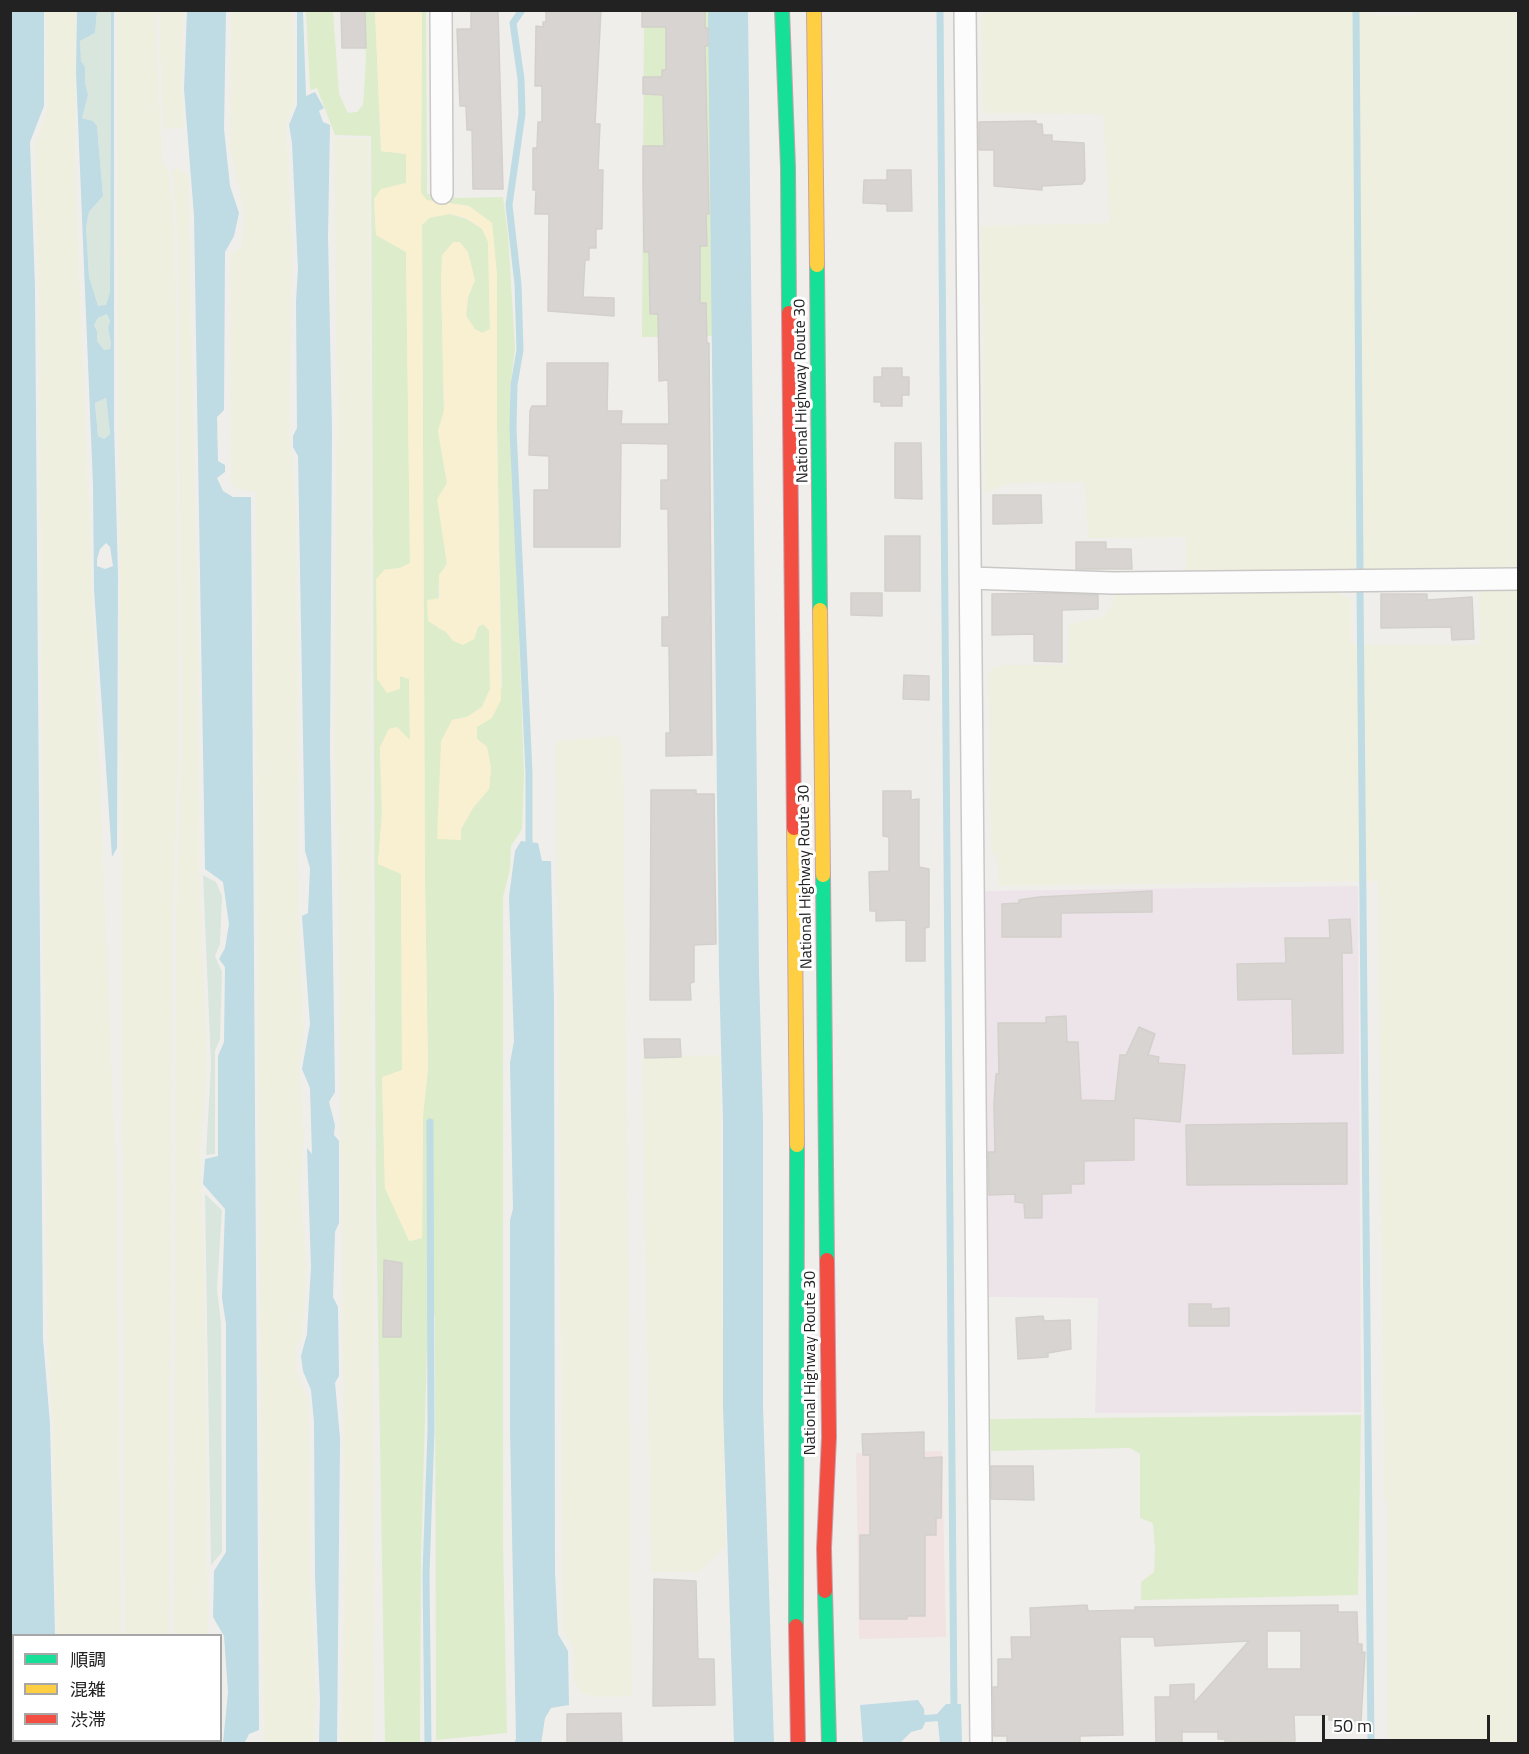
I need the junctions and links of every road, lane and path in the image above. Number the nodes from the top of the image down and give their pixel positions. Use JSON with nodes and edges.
{"nodes":[{"id":1,"x":441,"y":10,"type":"edge"},
{"id":2,"x":782,"y":10,"type":"edge"},
{"id":3,"x":814,"y":10,"type":"edge"},
{"id":4,"x":965,"y":10,"type":"edge"},
{"id":5,"x":442,"y":194,"type":"dead end"},
{"id":6,"x":970,"y":578,"type":"junction"},
{"id":7,"x":1518,"y":579,"type":"edge"},
{"id":8,"x":798,"y":1743,"type":"edge"},
{"id":9,"x":828,"y":1743,"type":"edge"},
{"id":10,"x":981,"y":1743,"type":"edge"}],
"edges":[{"from":1,"to":5,"type":"street"},
{"from":2,"to":8,"type":"highway","name":"National Highway Route 30"},
{"from":3,"to":9,"type":"highway","name":"National Highway Route 30"},
{"from":4,"to":6,"type":"street"},
{"from":6,"to":7,"type":"street"},
{"from":6,"to":10,"type":"street"}]}
